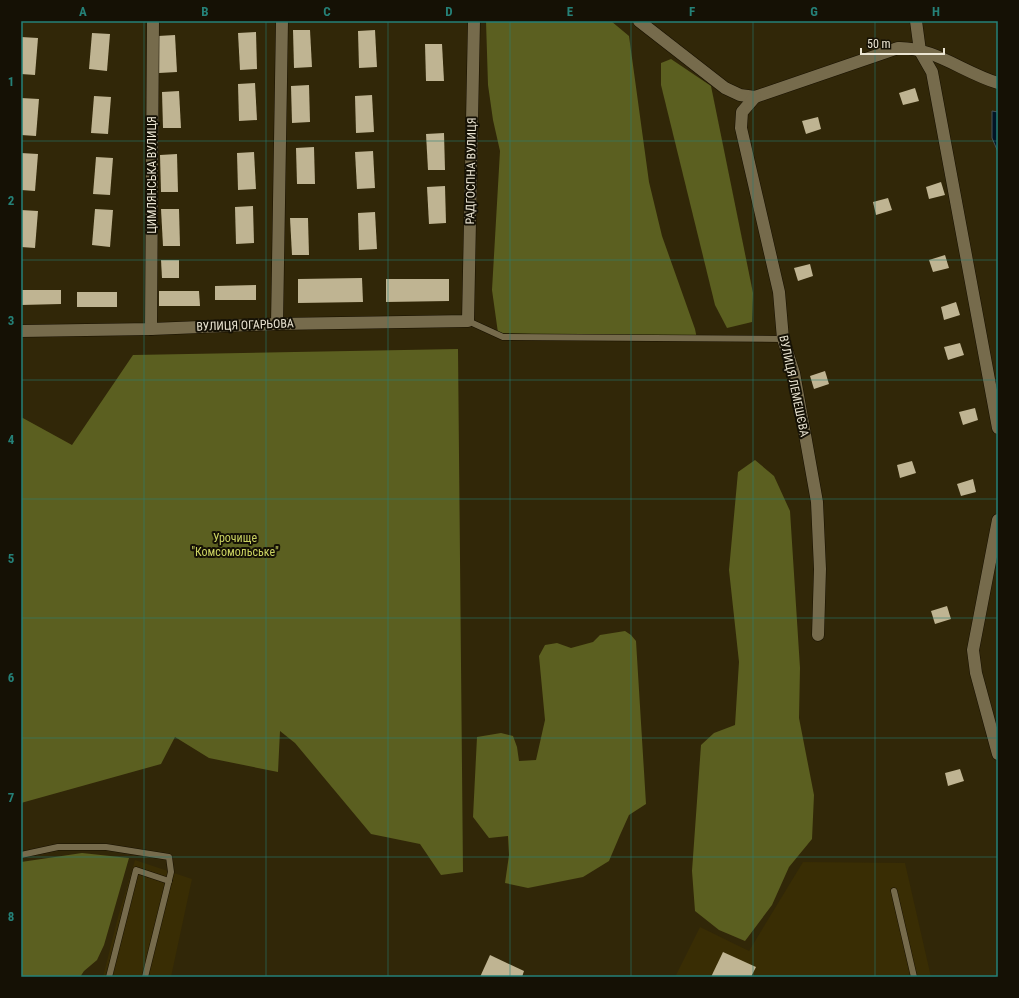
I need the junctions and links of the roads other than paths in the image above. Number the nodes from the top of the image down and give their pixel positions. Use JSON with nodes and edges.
{"nodes":[{"id":1,"x":153,"y":21,"type":"edge"},
{"id":2,"x":282,"y":21,"type":"edge"},
{"id":3,"x":474,"y":21,"type":"edge"},
{"id":4,"x":639,"y":21,"type":"edge"},
{"id":5,"x":916,"y":21,"type":"edge"},
{"id":6,"x":920,"y":51,"type":"junction"},
{"id":7,"x":998,"y":83,"type":"edge"},
{"id":8,"x":756,"y":97,"type":"junction"},
{"id":9,"x":468,"y":321,"type":"junction"},
{"id":10,"x":277,"y":324,"type":"junction"},
{"id":11,"x":151,"y":329,"type":"junction"},
{"id":12,"x":21,"y":331,"type":"edge"},
{"id":13,"x":783,"y":339,"type":"junction"},
{"id":14,"x":998,"y":428,"type":"edge"},
{"id":15,"x":998,"y":520,"type":"edge"},
{"id":16,"x":996,"y":542,"type":"edge"},
{"id":17,"x":818,"y":635,"type":"dead end"},
{"id":18,"x":998,"y":754,"type":"edge"},
{"id":19,"x":21,"y":855,"type":"edge"},
{"id":20,"x":168,"y":881,"type":"junction"},
{"id":21,"x":894,"y":891,"type":"dead end"},
{"id":22,"x":109,"y":977,"type":"edge"},
{"id":23,"x":146,"y":977,"type":"edge"},
{"id":24,"x":914,"y":977,"type":"edge"}],
"edges":[{"from":1,"to":11,"type":"street","name":"ЦИМЛЯНСЬКА ВУЛИЦЯ"},
{"from":2,"to":10,"type":"street"},
{"from":3,"to":9,"type":"street","name":"РАДГОСПНА ВУЛИЦЯ"},
{"from":4,"to":8,"type":"street"},
{"from":5,"to":6,"type":"street"},
{"from":6,"to":7,"type":"street"},
{"from":6,"to":8,"type":"street"},
{"from":6,"to":14,"type":"street"},
{"from":8,"to":13,"type":"street","name":"ВУЛИЦЯ ЛЕМЕШЄВА"},
{"from":9,"to":10,"type":"street","name":"ВУЛИЦЯ ОГАРЬОВА"},
{"from":9,"to":13,"type":"lane"},
{"from":10,"to":11,"type":"street","name":"ВУЛИЦЯ ОГАРЬОВА"},
{"from":11,"to":12,"type":"street","name":"ВУЛИЦЯ ОГАРЬОВА"},
{"from":13,"to":17,"type":"street","name":"ВУЛИЦЯ ЛЕМЕШЄВА"},
{"from":15,"to":16,"type":"street"},
{"from":16,"to":18,"type":"street"},
{"from":19,"to":20,"type":"lane"},
{"from":20,"to":22,"type":"lane"},
{"from":20,"to":23,"type":"lane"},
{"from":21,"to":24,"type":"lane"}]}
